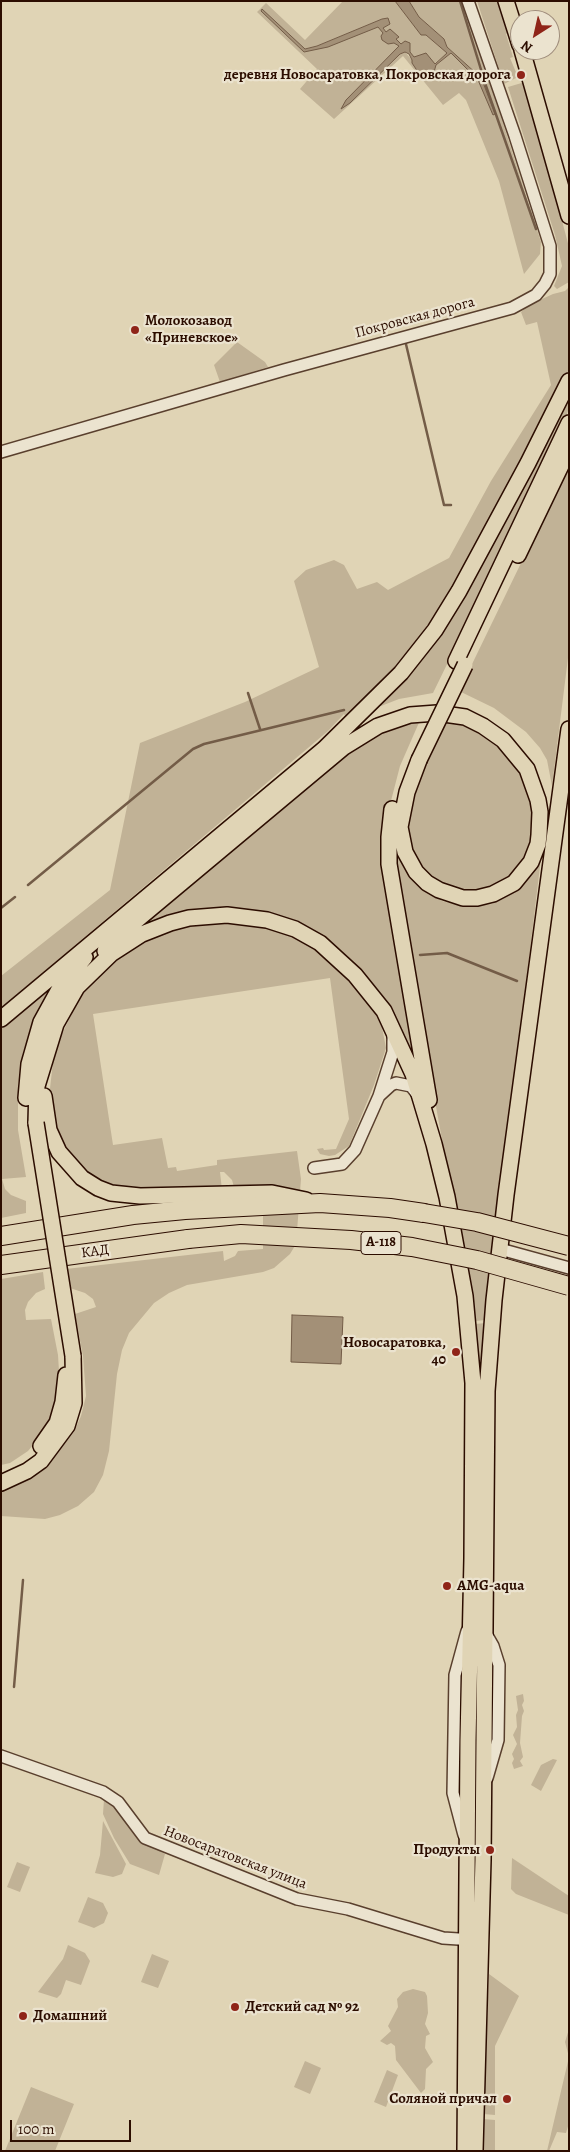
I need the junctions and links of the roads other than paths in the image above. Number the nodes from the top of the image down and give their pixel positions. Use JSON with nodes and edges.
{"nodes":[{"id":1,"x":468,"y":1,"type":"edge"},
{"id":2,"x":506,"y":1,"type":"edge"},
{"id":3,"x":510,"y":14,"type":"edge"},
{"id":4,"x":525,"y":60,"type":"edge"},
{"id":5,"x":534,"y":60,"type":"edge"},
{"id":6,"x":569,"y":176,"type":"edge"},
{"id":7,"x":569,"y":216,"type":"edge"},
{"id":8,"x":569,"y":381,"type":"edge"},
{"id":9,"x":569,"y":423,"type":"edge"},
{"id":10,"x":569,"y":449,"type":"edge"},
{"id":11,"x":1,"y":452,"type":"edge"},
{"id":12,"x":460,"y":663,"type":"junction"},
{"id":13,"x":569,"y":729,"type":"edge"},
{"id":14,"x":324,"y":749,"type":"junction"},
{"id":15,"x":415,"y":757,"type":"junction"},
{"id":16,"x":549,"y":868,"type":"junction"},
{"id":17,"x":121,"y":917,"type":"junction"},
{"id":18,"x":75,"y":989,"type":"junction"},
{"id":19,"x":1,"y":1019,"type":"edge"},
{"id":20,"x":392,"y":1027,"type":"junction"},
{"id":21,"x":45,"y":1060,"type":"junction"},
{"id":22,"x":379,"y":1096,"type":"junction"},
{"id":23,"x":419,"y":1096,"type":"junction"},
{"id":24,"x":32,"y":1124,"type":"junction"},
{"id":25,"x":434,"y":1144,"type":"junction"},
{"id":26,"x":314,"y":1168,"type":"dead end"},
{"id":27,"x":320,"y":1203,"type":"junction"},
{"id":28,"x":1,"y":1236,"type":"edge"},
{"id":29,"x":569,"y":1246,"type":"edge"},
{"id":30,"x":500,"y":1249,"type":"junction"},
{"id":31,"x":1,"y":1265,"type":"edge"},
{"id":32,"x":569,"y":1268,"type":"edge"},
{"id":33,"x":569,"y":1286,"type":"edge"},
{"id":34,"x":69,"y":1356,"type":"junction"},
{"id":35,"x":1,"y":1472,"type":"edge"},
{"id":36,"x":1,"y":1483,"type":"edge"},
{"id":37,"x":1,"y":1756,"type":"edge"},
{"id":38,"x":473,"y":1940,"type":"junction"},
{"id":39,"x":465,"y":2151,"type":"edge"},
{"id":40,"x":475,"y":2151,"type":"edge"}],
"edges":[{"from":1,"to":11,"type":"street","name":"Покровская дорога"},
{"from":2,"to":3,"type":"main road"},
{"from":4,"to":7,"type":"main road"},
{"from":5,"to":6,"type":"main road"},
{"from":8,"to":14,"type":"main road"},
{"from":9,"to":12,"type":"main road"},
{"from":10,"to":12,"type":"main road"},
{"from":12,"to":15,"type":"main road","bridge":true},
{"from":13,"to":16,"type":"main road"},
{"from":14,"to":16,"type":"main road"},
{"from":14,"to":17,"type":"main road"},
{"from":15,"to":18,"type":"main road"},
{"from":15,"to":25,"type":"main road"},
{"from":16,"to":30,"type":"main road"},
{"from":17,"to":19,"type":"main road"},
{"from":17,"to":24,"type":"main road"},
{"from":18,"to":20,"type":"main road"},
{"from":18,"to":21,"type":"main road"},
{"from":20,"to":22,"type":"street"},
{"from":20,"to":23,"type":"main road"},
{"from":21,"to":24,"type":"main road"},
{"from":21,"to":27,"type":"main road"},
{"from":22,"to":23,"type":"street"},
{"from":22,"to":26,"type":"street"},
{"from":23,"to":25,"type":"main road"},
{"from":24,"to":34,"type":"main road","bridge":true},
{"from":25,"to":38,"type":"main road"},
{"from":27,"to":28,"type":"highway","name":"КАД","number":"А-118"},
{"from":27,"to":29,"type":"highway","number":"А-118","bridge":true},
{"from":30,"to":32,"type":"street"},
{"from":30,"to":38,"type":"main road"},
{"from":31,"to":33,"type":"highway","name":"КАД","number":"А-118","bridge":true},
{"from":34,"to":35,"type":"main road"},
{"from":34,"to":36,"type":"main road"},
{"from":37,"to":38,"type":"street","name":"Новосаратовская улица"},
{"from":38,"to":39,"type":"main road"},
{"from":38,"to":40,"type":"main road"}]}
